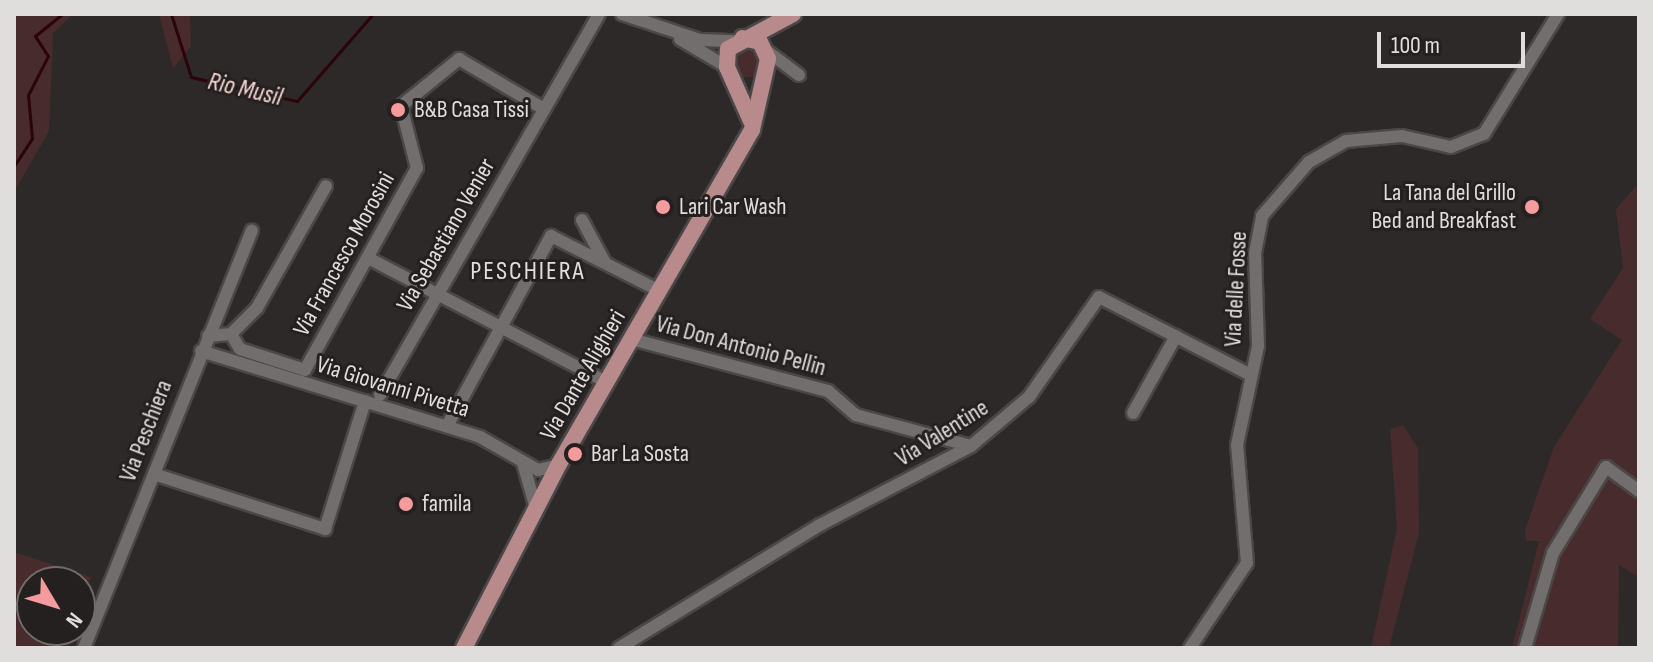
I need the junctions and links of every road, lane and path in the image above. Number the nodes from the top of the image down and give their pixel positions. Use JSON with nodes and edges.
{"nodes":[{"id":1,"x":599,"y":14,"type":"edge"},
{"id":2,"x":622,"y":14,"type":"edge"},
{"id":3,"x":793,"y":14,"type":"edge"},
{"id":4,"x":1558,"y":14,"type":"edge"},
{"id":5,"x":670,"y":33,"type":"junction"},
{"id":6,"x":739,"y":40,"type":"junction"},
{"id":7,"x":766,"y":49,"type":"junction"},
{"id":8,"x":730,"y":72,"type":"junction"},
{"id":9,"x":764,"y":72,"type":"junction"},
{"id":10,"x":544,"y":109,"type":"junction"},
{"id":11,"x":752,"y":130,"type":"junction"},
{"id":12,"x":326,"y":186,"type":"dead end"},
{"id":13,"x":582,"y":220,"type":"dead end"},
{"id":14,"x":252,"y":231,"type":"dead end"},
{"id":15,"x":368,"y":258,"type":"junction"},
{"id":16,"x":604,"y":261,"type":"junction"},
{"id":17,"x":660,"y":291,"type":"junction"},
{"id":18,"x":437,"y":294,"type":"junction"},
{"id":19,"x":213,"y":322,"type":"junction"},
{"id":20,"x":504,"y":327,"type":"junction"},
{"id":21,"x":233,"y":332,"type":"junction"},
{"id":22,"x":208,"y":336,"type":"junction"},
{"id":23,"x":1176,"y":336,"type":"junction"},
{"id":24,"x":631,"y":339,"type":"junction"},
{"id":25,"x":201,"y":351,"type":"junction"},
{"id":26,"x":1251,"y":375,"type":"junction"},
{"id":27,"x":606,"y":382,"type":"junction"},
{"id":28,"x":380,"y":395,"type":"dead end"},
{"id":29,"x":365,"y":401,"type":"junction"},
{"id":30,"x":1133,"y":413,"type":"dead end"},
{"id":31,"x":447,"y":426,"type":"junction"},
{"id":32,"x":971,"y":446,"type":"junction"},
{"id":33,"x":522,"y":460,"type":"junction"},
{"id":34,"x":559,"y":464,"type":"junction"},
{"id":35,"x":534,"y":469,"type":"junction"},
{"id":36,"x":154,"y":474,"type":"junction"},
{"id":37,"x":1639,"y":491,"type":"edge"},
{"id":38,"x":538,"y":506,"type":"junction"},
{"id":39,"x":84,"y":648,"type":"edge"},
{"id":40,"x":464,"y":648,"type":"edge"},
{"id":41,"x":619,"y":648,"type":"edge"},
{"id":42,"x":1190,"y":648,"type":"edge"},
{"id":43,"x":1525,"y":648,"type":"edge"}],
"edges":[{"from":1,"to":10,"type":"street","name":"Via Sebastiano Venier"},
{"from":2,"to":5,"type":"street"},
{"from":3,"to":6,"type":"main road"},
{"from":3,"to":7,"type":"main road"},
{"from":4,"to":26,"type":"street","name":"Via delle Fosse"},
{"from":5,"to":6,"type":"street"},
{"from":5,"to":8,"type":"street"},
{"from":6,"to":7,"type":"main road"},
{"from":6,"to":8,"type":"main road"},
{"from":7,"to":9,"type":"main road","name":"Via Dante Alighieri"},
{"from":7,"to":9,"type":"street"},
{"from":8,"to":9,"type":"main road"},
{"from":8,"to":11,"type":"main road"},
{"from":9,"to":11,"type":"main road","name":"Via Dante Alighieri"},
{"from":10,"to":15,"type":"street","name":"Via Francesco Morosini"},
{"from":10,"to":18,"type":"street","name":"Via Sebastiano Venier"},
{"from":11,"to":17,"type":"main road","name":"Via Dante Alighieri"},
{"from":12,"to":21,"type":"street"},
{"from":13,"to":16,"type":"street"},
{"from":14,"to":19,"type":"street","name":"Via Peschiera"},
{"from":15,"to":18,"type":"street"},
{"from":15,"to":21,"type":"street","name":"Via Francesco Morosini"},
{"from":16,"to":17,"type":"street"},
{"from":16,"to":20,"type":"street"},
{"from":17,"to":24,"type":"main road","name":"Via Dante Alighieri"},
{"from":18,"to":20,"type":"street"},
{"from":18,"to":28,"type":"street","name":"Via Sebastiano Venier"},
{"from":19,"to":21,"type":"street"},
{"from":19,"to":22,"type":"street","name":"Via Peschiera"},
{"from":20,"to":27,"type":"street"},
{"from":20,"to":31,"type":"street"},
{"from":21,"to":22,"type":"street"},
{"from":22,"to":25,"type":"street","name":"Via Peschiera"},
{"from":23,"to":26,"type":"street","name":"Via Valentine"},
{"from":23,"to":30,"type":"street"},
{"from":23,"to":32,"type":"street","name":"Via Valentine"},
{"from":24,"to":27,"type":"main road","name":"Via Dante Alighieri"},
{"from":24,"to":32,"type":"street","name":"Via Don Antonio Pellin"},
{"from":25,"to":29,"type":"street","name":"Via Giovanni Pivetta"},
{"from":25,"to":36,"type":"street","name":"Via Peschiera"},
{"from":26,"to":42,"type":"street","name":"Via delle Fosse"},
{"from":27,"to":34,"type":"main road","name":"Via Dante Alighieri"},
{"from":29,"to":31,"type":"street","name":"Via Giovanni Pivetta"},
{"from":29,"to":36,"type":"street"},
{"from":31,"to":33,"type":"street","name":"Via Giovanni Pivetta"},
{"from":32,"to":41,"type":"street","name":"Via Valentine"},
{"from":33,"to":35,"type":"street","name":"Via Giovanni Pivetta"},
{"from":33,"to":38,"type":"street"},
{"from":34,"to":35,"type":"street"},
{"from":34,"to":38,"type":"main road","name":"Via Dante Alighieri"},
{"from":35,"to":38,"type":"street"},
{"from":36,"to":39,"type":"street","name":"Via Peschiera"},
{"from":37,"to":43,"type":"street"},
{"from":38,"to":40,"type":"main road","name":"Via Dante Alighieri"}]}
